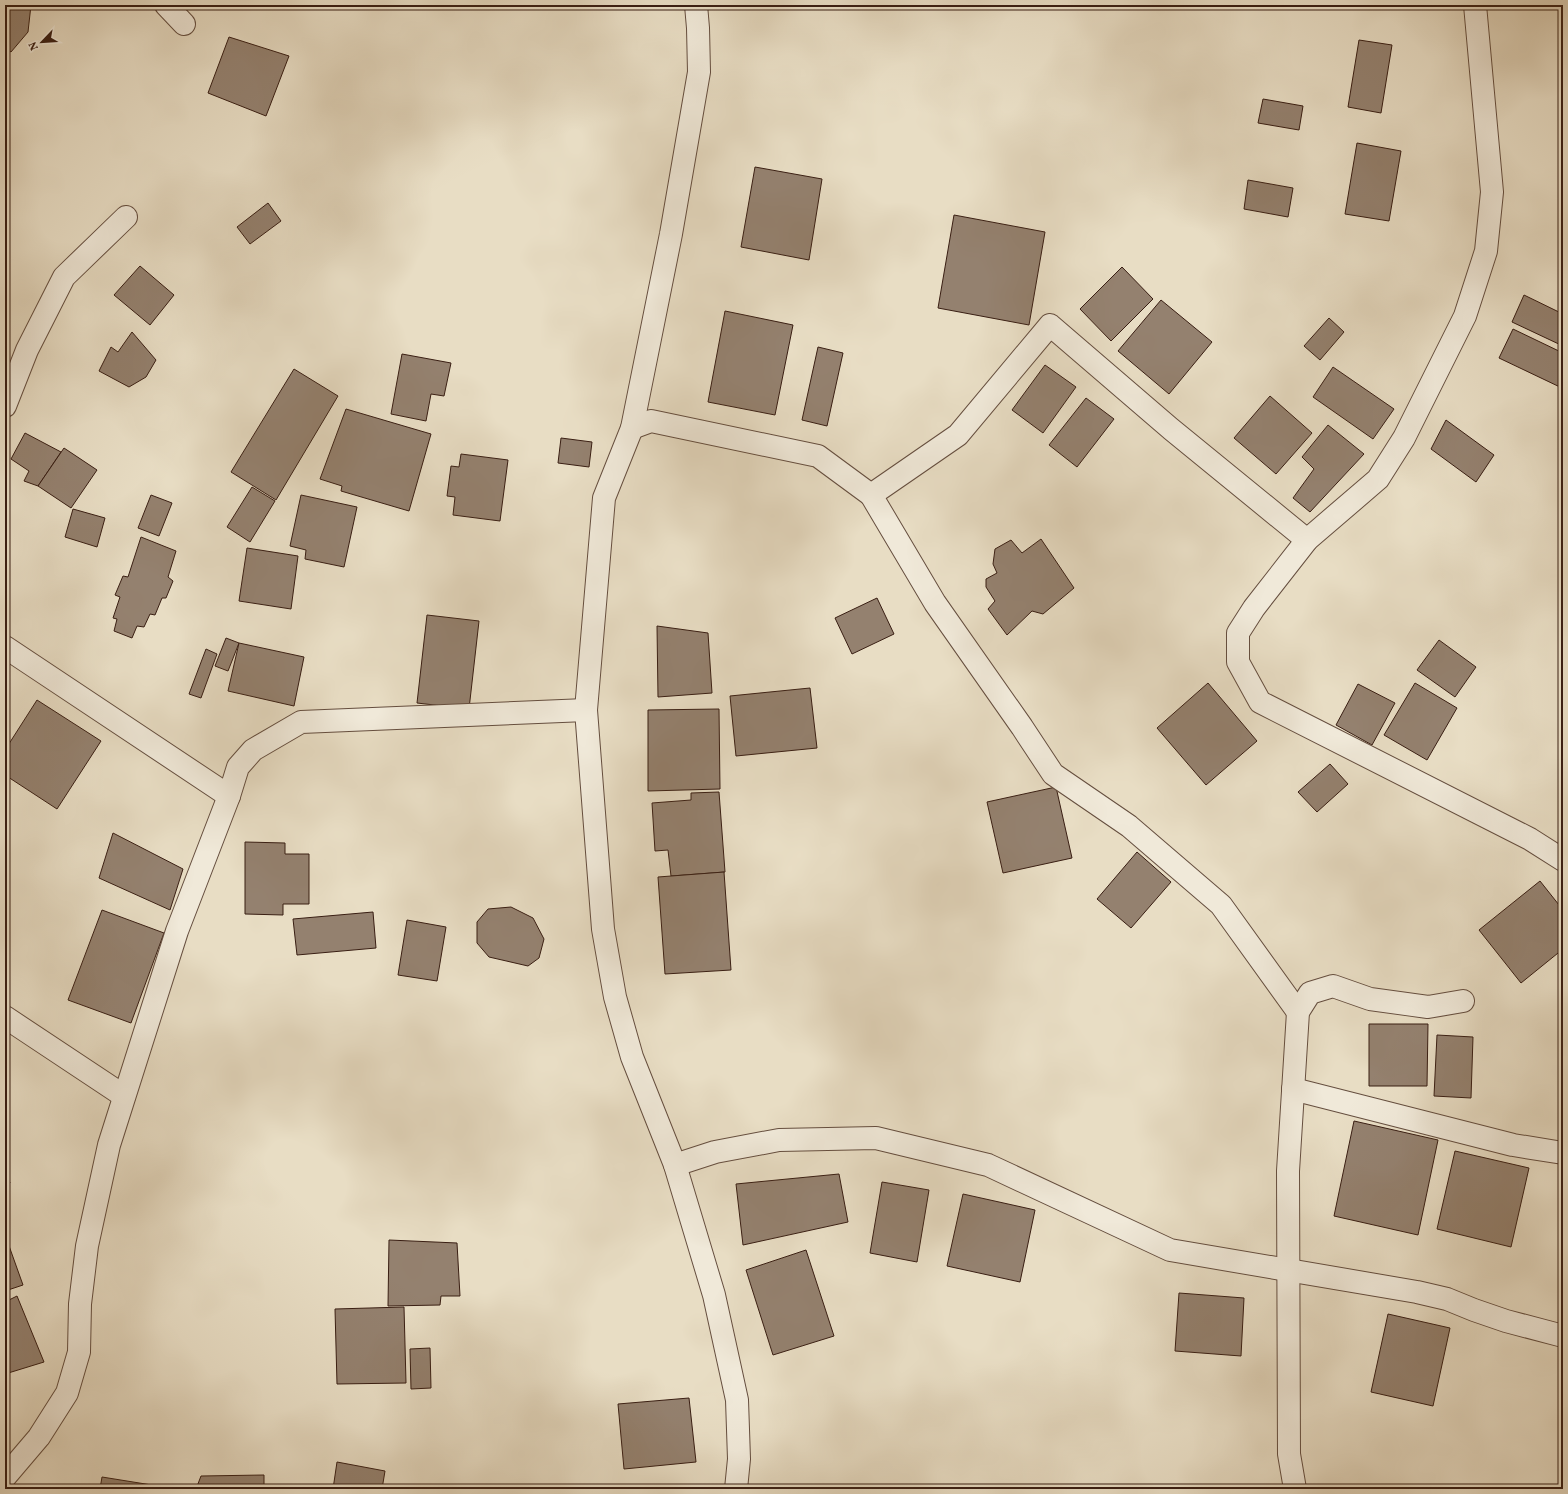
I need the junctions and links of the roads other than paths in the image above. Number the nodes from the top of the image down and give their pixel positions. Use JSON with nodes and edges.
{"nodes":[{"id":1,"x":166,"y":5,"type":"edge"},
{"id":2,"x":696,"y":5,"type":"edge"},
{"id":3,"x":1475,"y":5,"type":"edge"},
{"id":4,"x":184,"y":24,"type":"dead end"},
{"id":5,"x":126,"y":217,"type":"dead end"},
{"id":6,"x":5,"y":406,"type":"edge"},
{"id":7,"x":632,"y":428,"type":"junction"},
{"id":8,"x":871,"y":495,"type":"junction"},
{"id":9,"x":1307,"y":540,"type":"junction"},
{"id":10,"x":5,"y":647,"type":"edge"},
{"id":11,"x":586,"y":710,"type":"junction"},
{"id":12,"x":229,"y":796,"type":"junction"},
{"id":13,"x":1563,"y":860,"type":"edge"},
{"id":14,"x":1463,"y":1001,"type":"dead end"},
{"id":15,"x":1298,"y":1012,"type":"junction"},
{"id":16,"x":5,"y":1017,"type":"edge"},
{"id":17,"x":1293,"y":1089,"type":"junction"},
{"id":18,"x":124,"y":1096,"type":"junction"},
{"id":19,"x":1563,"y":1153,"type":"edge"},
{"id":20,"x":675,"y":1165,"type":"junction"},
{"id":21,"x":1289,"y":1270,"type":"junction"},
{"id":22,"x":1563,"y":1336,"type":"edge"},
{"id":23,"x":5,"y":1477,"type":"edge"},
{"id":24,"x":736,"y":1489,"type":"edge"},
{"id":25,"x":1295,"y":1489,"type":"edge"}],
"edges":[{"from":1,"to":4,"type":"street"},
{"from":2,"to":7,"type":"street"},
{"from":3,"to":9,"type":"street"},
{"from":5,"to":6,"type":"street"},
{"from":7,"to":8,"type":"street"},
{"from":7,"to":11,"type":"street"},
{"from":8,"to":9,"type":"street"},
{"from":8,"to":15,"type":"street"},
{"from":9,"to":13,"type":"street"},
{"from":10,"to":12,"type":"street"},
{"from":11,"to":12,"type":"street"},
{"from":11,"to":20,"type":"street"},
{"from":12,"to":18,"type":"street"},
{"from":14,"to":15,"type":"street"},
{"from":15,"to":17,"type":"street"},
{"from":16,"to":18,"type":"street"},
{"from":17,"to":19,"type":"street"},
{"from":17,"to":21,"type":"street"},
{"from":18,"to":23,"type":"street"},
{"from":20,"to":21,"type":"street"},
{"from":20,"to":24,"type":"street"},
{"from":21,"to":22,"type":"street"},
{"from":21,"to":25,"type":"street"}]}
